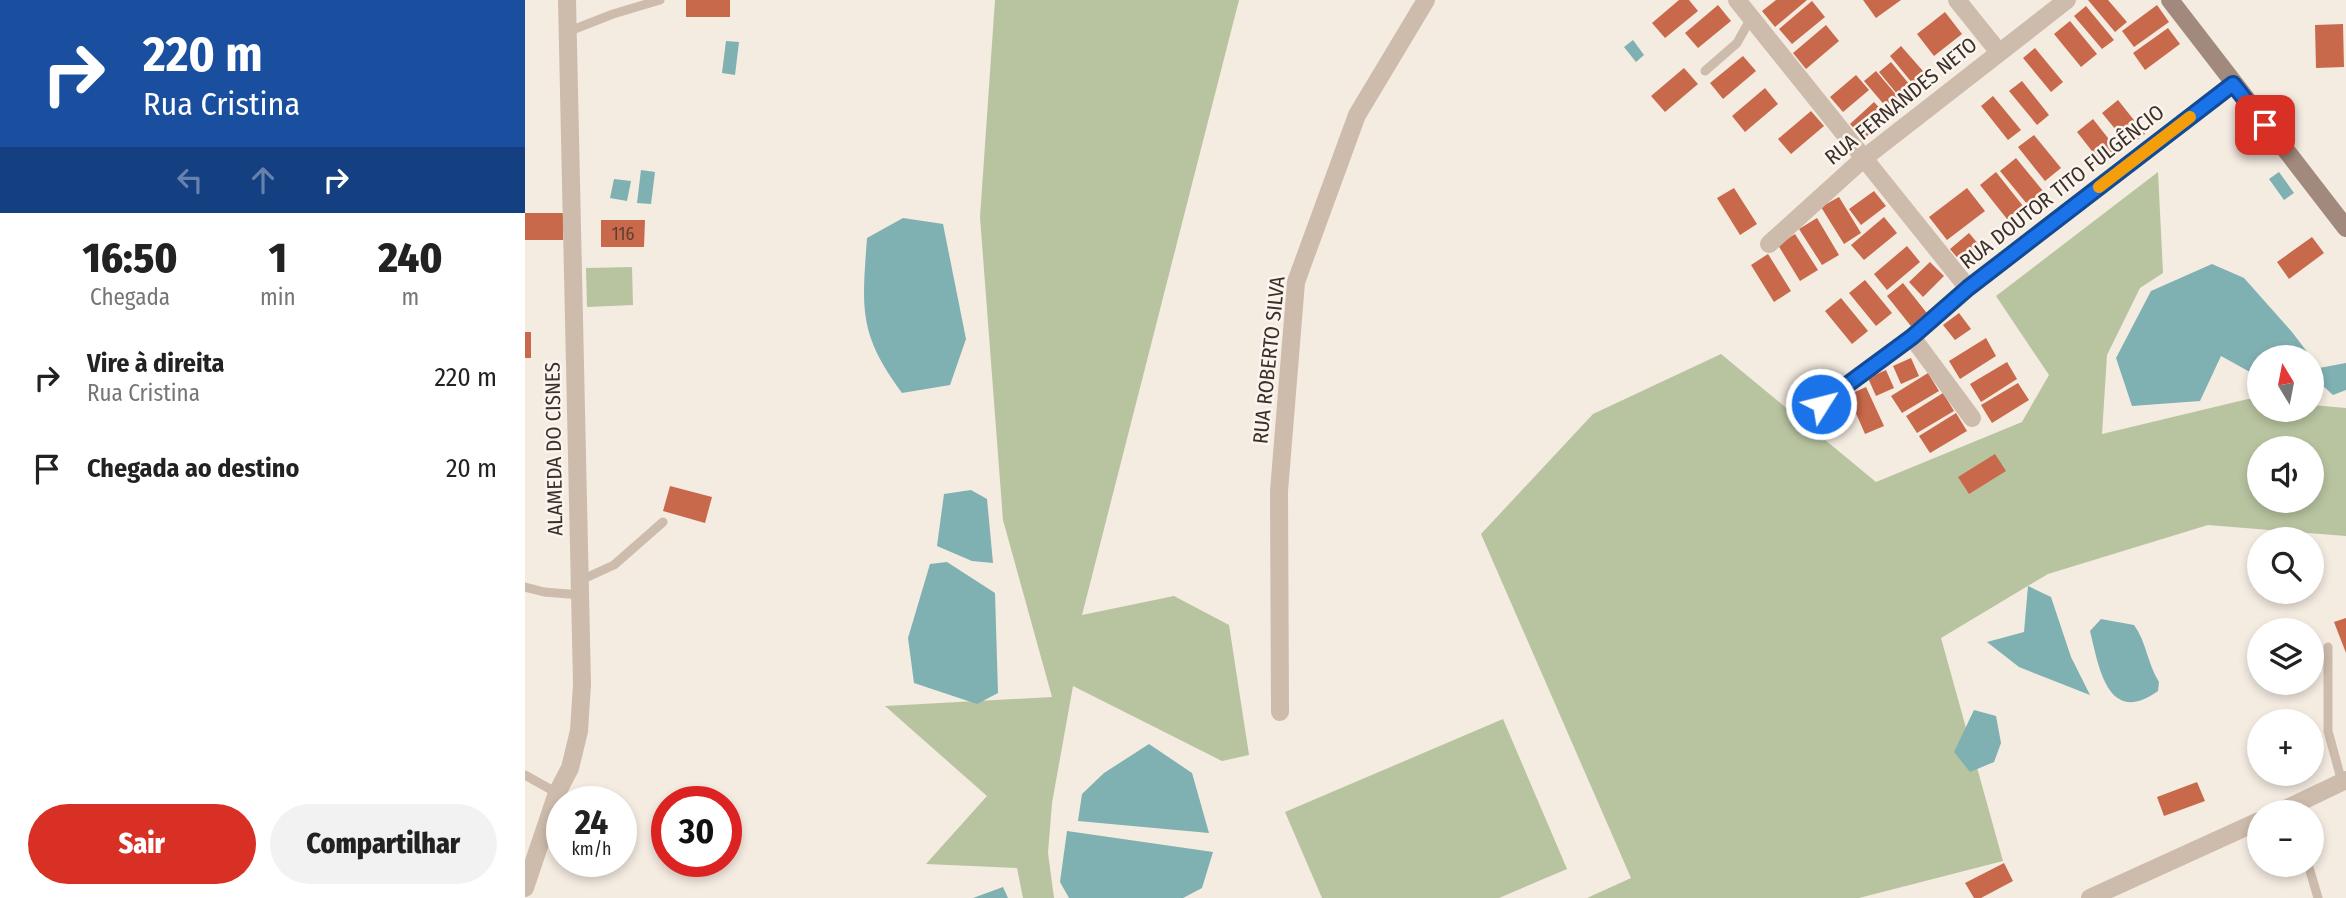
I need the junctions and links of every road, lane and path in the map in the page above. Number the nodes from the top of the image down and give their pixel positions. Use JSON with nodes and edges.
{"nodes":[{"id":1,"x":567,"y":0,"type":"edge"},
{"id":2,"x":660,"y":0,"type":"edge"},
{"id":3,"x":1426,"y":0,"type":"edge"},
{"id":4,"x":1737,"y":0,"type":"edge"},
{"id":5,"x":1957,"y":0,"type":"edge"},
{"id":6,"x":2067,"y":0,"type":"edge"},
{"id":7,"x":2169,"y":0,"type":"edge"},
{"id":8,"x":1751,"y":18,"type":"junction"},
{"id":9,"x":568,"y":32,"type":"junction"},
{"id":10,"x":1998,"y":51,"type":"junction"},
{"id":11,"x":1705,"y":71,"type":"dead end"},
{"id":12,"x":2233,"y":84,"type":"junction"},
{"id":13,"x":1863,"y":159,"type":"junction"},
{"id":14,"x":2346,"y":228,"type":"edge"},
{"id":15,"x":1769,"y":244,"type":"dead end"},
{"id":16,"x":1968,"y":288,"type":"junction"},
{"id":17,"x":1912,"y":337,"type":"junction"},
{"id":18,"x":1821,"y":404,"type":"dead end"},
{"id":19,"x":1972,"y":418,"type":"dead end"},
{"id":20,"x":663,"y":522,"type":"dead end"},
{"id":21,"x":525,"y":587,"type":"edge"},
{"id":22,"x":581,"y":587,"type":"junction"},
{"id":23,"x":2328,"y":647,"type":"dead end"},
{"id":24,"x":1280,"y":712,"type":"dead end"},
{"id":25,"x":525,"y":775,"type":"edge"},
{"id":26,"x":2344,"y":781,"type":"edge"},
{"id":27,"x":561,"y":786,"type":"edge"},
{"id":28,"x":546,"y":787,"type":"edge"},
{"id":29,"x":2307,"y":800,"type":"edge"},
{"id":30,"x":546,"y":826,"type":"edge"},
{"id":31,"x":2247,"y":826,"type":"edge"},
{"id":32,"x":2312,"y":877,"type":"edge"},
{"id":33,"x":525,"y":888,"type":"edge"},
{"id":34,"x":2090,"y":898,"type":"edge"},
{"id":35,"x":2318,"y":898,"type":"edge"}],
"edges":[{"from":1,"to":9,"type":"street","name":"ALAMEDA DO CISNES"},
{"from":2,"to":9,"type":"lane"},
{"from":3,"to":24,"type":"street","name":"RUA ROBERTO SILVA"},
{"from":4,"to":8,"type":"street"},
{"from":5,"to":10,"type":"street"},
{"from":6,"to":10,"type":"street","name":"RUA FERNANDES NETO"},
{"from":7,"to":12,"type":"main road"},
{"from":8,"to":11,"type":"lane"},
{"from":8,"to":13,"type":"street"},
{"from":9,"to":22,"type":"street","name":"ALAMEDA DO CISNES"},
{"from":10,"to":13,"type":"street","name":"RUA FERNANDES NETO"},
{"from":12,"to":14,"type":"main road"},
{"from":12,"to":16,"type":"street","name":"RUA DOUTOR TITO FULGÊNCIO"},
{"from":13,"to":15,"type":"street","name":"RUA FERNANDES NETO"},
{"from":13,"to":16,"type":"street"},
{"from":16,"to":17,"type":"street","name":"RUA DOUTOR TITO FULGÊNCIO"},
{"from":17,"to":18,"type":"street","name":"RUA DOUTOR TITO FULGÊNCIO"},
{"from":17,"to":19,"type":"street"},
{"from":20,"to":22,"type":"lane"},
{"from":21,"to":22,"type":"lane"},
{"from":22,"to":27,"type":"street","name":"ALAMEDA DO CISNES"},
{"from":23,"to":26,"type":"lane"},
{"from":25,"to":28,"type":"lane"},
{"from":26,"to":29,"type":"street"},
{"from":30,"to":33,"type":"street","name":"ALAMEDA DO CISNES"},
{"from":31,"to":34,"type":"street"},
{"from":32,"to":35,"type":"lane"}]}
